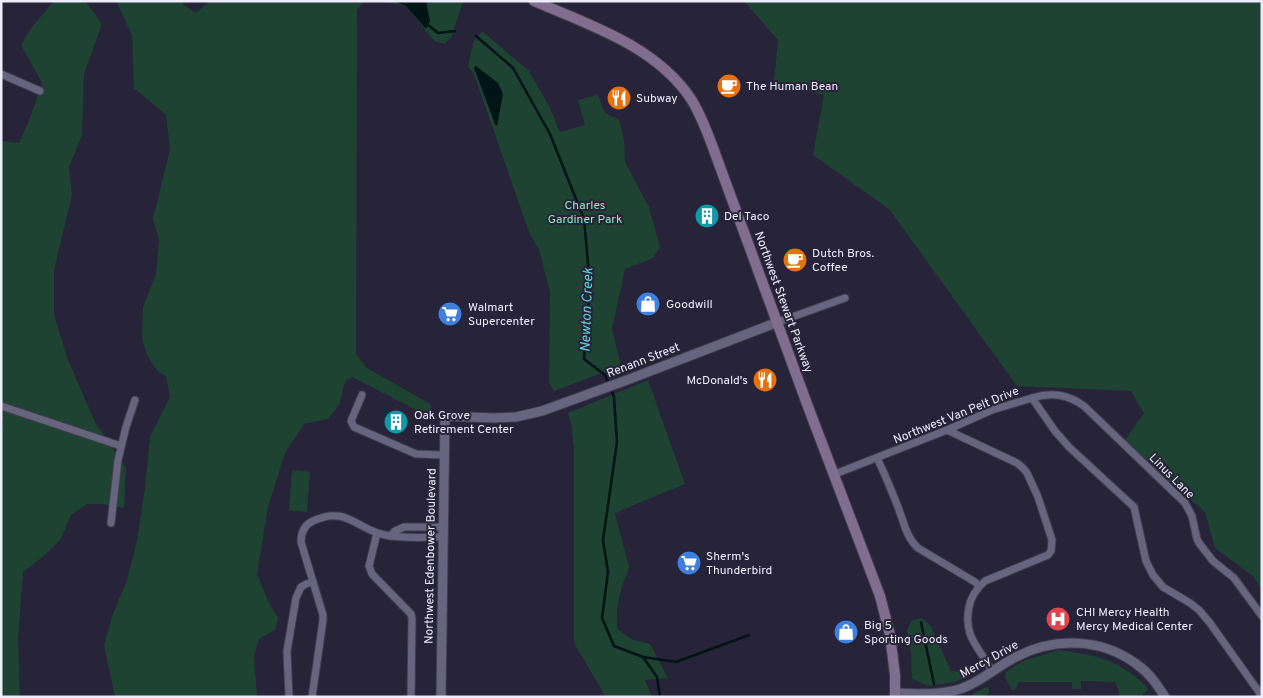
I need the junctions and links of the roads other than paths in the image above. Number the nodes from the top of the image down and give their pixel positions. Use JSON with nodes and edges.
{"nodes":[{"id":1,"x":534,"y":1,"type":"edge"},
{"id":2,"x":1,"y":74,"type":"edge"},
{"id":3,"x":40,"y":91,"type":"dead end"},
{"id":4,"x":845,"y":298,"type":"dead end"},
{"id":5,"x":778,"y":322,"type":"junction"},
{"id":6,"x":362,"y":396,"type":"dead end"},
{"id":7,"x":1032,"y":398,"type":"junction"},
{"id":8,"x":135,"y":400,"type":"dead end"},
{"id":9,"x":1,"y":406,"type":"edge"},
{"id":10,"x":444,"y":416,"type":"joint"},
{"id":11,"x":947,"y":430,"type":"junction"},
{"id":12,"x":121,"y":446,"type":"junction"},
{"id":13,"x":444,"y":455,"type":"junction"},
{"id":14,"x":878,"y":458,"type":"junction"},
{"id":15,"x":835,"y":474,"type":"junction"},
{"id":16,"x":111,"y":523,"type":"dead end"},
{"id":17,"x":443,"y":527,"type":"junction"},
{"id":18,"x":376,"y":533,"type":"junction"},
{"id":19,"x":390,"y":536,"type":"junction"},
{"id":20,"x":443,"y":536,"type":"junction"},
{"id":21,"x":313,"y":582,"type":"junction"},
{"id":22,"x":979,"y":586,"type":"junction"},
{"id":23,"x":1262,"y":616,"type":"edge"},
{"id":24,"x":992,"y":671,"type":"junction"},
{"id":25,"x":896,"y":695,"type":"edge"},
{"id":26,"x":289,"y":697,"type":"edge"},
{"id":27,"x":312,"y":697,"type":"edge"},
{"id":28,"x":411,"y":697,"type":"edge"},
{"id":29,"x":441,"y":697,"type":"edge"},
{"id":30,"x":1165,"y":697,"type":"edge"},
{"id":31,"x":1261,"y":697,"type":"edge"}],
"edges":[{"from":1,"to":5,"type":"main road","name":"Northwest Stewart Parkway"},
{"from":2,"to":3,"type":"street"},
{"from":4,"to":5,"type":"street","name":"Renann Street"},
{"from":5,"to":10,"type":"street","name":"Renann Street"},
{"from":5,"to":15,"type":"main road","name":"Northwest Stewart Parkway"},
{"from":6,"to":13,"type":"street"},
{"from":7,"to":11,"type":"street","name":"Northwest Van Pelt Drive"},
{"from":7,"to":23,"type":"street","name":"Linus Lane"},
{"from":7,"to":31,"type":"street","name":"Northwest Van Pelt Drive"},
{"from":8,"to":12,"type":"street"},
{"from":9,"to":12,"type":"street"},
{"from":10,"to":13,"type":"street","name":"Northwest Edenbower Boulevard"},
{"from":11,"to":14,"type":"street","name":"Northwest Van Pelt Drive"},
{"from":11,"to":22,"type":"street"},
{"from":12,"to":16,"type":"street"},
{"from":13,"to":17,"type":"street","name":"Northwest Edenbower Boulevard"},
{"from":14,"to":15,"type":"street","name":"Northwest Van Pelt Drive"},
{"from":14,"to":22,"type":"street"},
{"from":15,"to":25,"type":"main road","name":"Northwest Stewart Parkway"},
{"from":17,"to":19,"type":"street"},
{"from":17,"to":20,"type":"street","name":"Northwest Edenbower Boulevard"},
{"from":18,"to":19,"type":"street"},
{"from":18,"to":21,"type":"street"},
{"from":18,"to":28,"type":"street"},
{"from":19,"to":20,"type":"street"},
{"from":20,"to":29,"type":"street","name":"Northwest Edenbower Boulevard"},
{"from":21,"to":26,"type":"street"},
{"from":21,"to":27,"type":"street"},
{"from":22,"to":24,"type":"street"},
{"from":24,"to":25,"type":"street","name":"Mercy Drive"},
{"from":24,"to":30,"type":"street","name":"Mercy Drive"}]}
